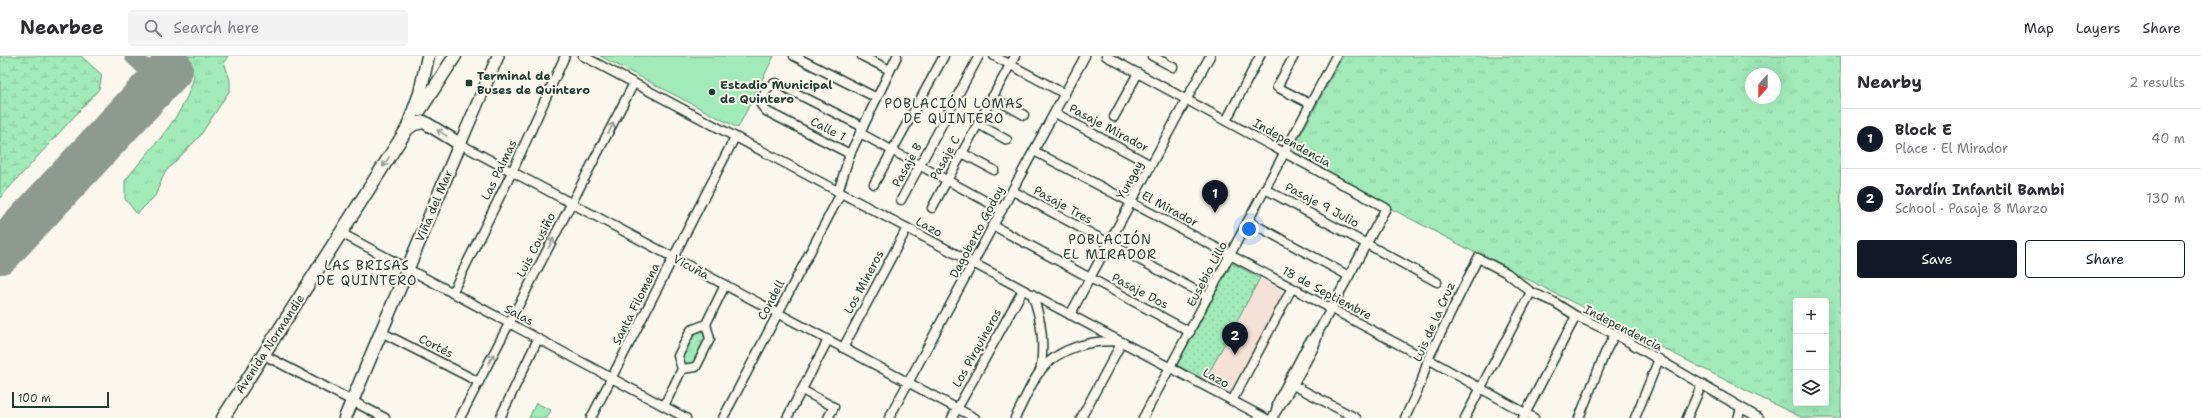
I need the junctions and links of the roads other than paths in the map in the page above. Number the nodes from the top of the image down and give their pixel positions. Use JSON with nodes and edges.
{"nodes":[{"id":1,"x":455,"y":56,"type":"edge"},
{"id":2,"x":498,"y":56,"type":"edge"},
{"id":3,"x":565,"y":56,"type":"edge"},
{"id":4,"x":583,"y":56,"type":"edge"},
{"id":5,"x":794,"y":56,"type":"edge"},
{"id":6,"x":862,"y":56,"type":"edge"},
{"id":7,"x":897,"y":56,"type":"edge"},
{"id":8,"x":944,"y":56,"type":"edge"},
{"id":9,"x":979,"y":56,"type":"edge"},
{"id":10,"x":994,"y":56,"type":"edge"},
{"id":11,"x":1015,"y":56,"type":"edge"},
{"id":12,"x":1085,"y":56,"type":"edge"},
{"id":13,"x":1106,"y":56,"type":"edge"},
{"id":14,"x":1152,"y":56,"type":"edge"},
{"id":15,"x":1210,"y":56,"type":"edge"},
{"id":16,"x":1260,"y":56,"type":"edge"},
{"id":17,"x":1294,"y":56,"type":"edge"},
{"id":18,"x":1336,"y":56,"type":"edge"},
{"id":19,"x":428,"y":58,"type":"edge"},
{"id":20,"x":1010,"y":64,"type":"junction"},
{"id":21,"x":1174,"y":67,"type":"dead end"},
{"id":22,"x":890,"y":70,"type":"junction"},
{"id":23,"x":444,"y":71,"type":"junction"},
{"id":24,"x":1138,"y":73,"type":"junction"},
{"id":25,"x":634,"y":83,"type":"junction"},
{"id":26,"x":1065,"y":94,"type":"junction"},
{"id":27,"x":877,"y":98,"type":"junction"},
{"id":28,"x":992,"y":98,"type":"junction"},
{"id":29,"x":1187,"y":99,"type":"junction"},
{"id":30,"x":1310,"y":104,"type":"junction"},
{"id":31,"x":1055,"y":113,"type":"junction"},
{"id":32,"x":1024,"y":116,"type":"dead end"},
{"id":33,"x":1114,"y":117,"type":"dead end"},
{"id":34,"x":1226,"y":121,"type":"junction"},
{"id":35,"x":424,"y":122,"type":"junction"},
{"id":36,"x":978,"y":124,"type":"junction"},
{"id":37,"x":407,"y":129,"type":"junction"},
{"id":38,"x":861,"y":130,"type":"junction"},
{"id":39,"x":735,"y":137,"type":"junction"},
{"id":40,"x":1007,"y":140,"type":"dead end"},
{"id":41,"x":460,"y":144,"type":"junction"},
{"id":42,"x":892,"y":151,"type":"junction"},
{"id":43,"x":1034,"y":151,"type":"junction"},
{"id":44,"x":962,"y":152,"type":"junction"},
{"id":45,"x":1284,"y":153,"type":"junction"},
{"id":46,"x":850,"y":154,"type":"junction"},
{"id":47,"x":1151,"y":165,"type":"junction"},
{"id":48,"x":920,"y":166,"type":"junction"},
{"id":49,"x":994,"y":170,"type":"dead end"},
{"id":50,"x":512,"y":172,"type":"junction"},
{"id":51,"x":947,"y":180,"type":"junction"},
{"id":52,"x":874,"y":184,"type":"dead end"},
{"id":53,"x":1265,"y":189,"type":"junction"},
{"id":54,"x":1013,"y":191,"type":"junction"},
{"id":55,"x":840,"y":192,"type":"junction"},
{"id":56,"x":901,"y":200,"type":"dead end"},
{"id":57,"x":1131,"y":202,"type":"junction"},
{"id":58,"x":572,"y":203,"type":"junction"},
{"id":59,"x":932,"y":208,"type":"dead end"},
{"id":60,"x":1002,"y":210,"type":"junction"},
{"id":61,"x":1248,"y":221,"type":"junction"},
{"id":62,"x":994,"y":226,"type":"junction"},
{"id":63,"x":907,"y":228,"type":"junction"},
{"id":64,"x":341,"y":233,"type":"junction"},
{"id":65,"x":1108,"y":243,"type":"junction"},
{"id":66,"x":1367,"y":244,"type":"junction"},
{"id":67,"x":1230,"y":255,"type":"junction"},
{"id":68,"x":673,"y":257,"type":"junction"},
{"id":69,"x":1478,"y":258,"type":"joint"},
{"id":70,"x":974,"y":264,"type":"junction"},
{"id":71,"x":408,"y":269,"type":"junction"},
{"id":72,"x":1349,"y":276,"type":"junction"},
{"id":73,"x":1090,"y":278,"type":"junction"},
{"id":74,"x":1438,"y":282,"type":"dead end"},
{"id":75,"x":725,"y":285,"type":"junction"},
{"id":76,"x":1292,"y":288,"type":"junction"},
{"id":77,"x":1023,"y":290,"type":"junction"},
{"id":78,"x":1531,"y":292,"type":"junction"},
{"id":79,"x":452,"y":293,"type":"junction"},
{"id":80,"x":1032,"y":294,"type":"junction"},
{"id":81,"x":1208,"y":297,"type":"junction"},
{"id":82,"x":1331,"y":309,"type":"junction"},
{"id":83,"x":778,"y":313,"type":"junction"},
{"id":84,"x":1070,"y":314,"type":"junction"},
{"id":85,"x":1576,"y":316,"type":"junction"},
{"id":86,"x":509,"y":323,"type":"junction"},
{"id":87,"x":706,"y":324,"type":"junction"},
{"id":88,"x":1320,"y":329,"type":"junction"},
{"id":89,"x":381,"y":332,"type":"junction"},
{"id":90,"x":1190,"y":332,"type":"junction"},
{"id":91,"x":1615,"y":334,"type":"junction"},
{"id":92,"x":538,"y":339,"type":"junction"},
{"id":93,"x":828,"y":340,"type":"junction"},
{"id":94,"x":1122,"y":342,"type":"junction"},
{"id":95,"x":843,"y":348,"type":"junction"},
{"id":96,"x":1413,"y":352,"type":"dead end"},
{"id":97,"x":264,"y":355,"type":"junction"},
{"id":98,"x":1428,"y":359,"type":"junction"},
{"id":99,"x":1659,"y":359,"type":"junction"},
{"id":100,"x":1170,"y":368,"type":"junction"},
{"id":101,"x":682,"y":370,"type":"junction"},
{"id":102,"x":1040,"y":372,"type":"junction"},
{"id":103,"x":611,"y":378,"type":"junction"},
{"id":104,"x":479,"y":382,"type":"junction"},
{"id":105,"x":908,"y":382,"type":"junction"},
{"id":106,"x":1702,"y":384,"type":"junction"},
{"id":107,"x":1293,"y":385,"type":"junction"},
{"id":108,"x":1481,"y":388,"type":"junction"},
{"id":109,"x":802,"y":390,"type":"junction"},
{"id":110,"x":353,"y":401,"type":"junction"},
{"id":111,"x":1232,"y":401,"type":"junction"},
{"id":112,"x":664,"y":406,"type":"junction"},
{"id":113,"x":957,"y":408,"type":"junction"},
{"id":114,"x":1741,"y":409,"type":"junction"},
{"id":115,"x":1274,"y":414,"type":"edge"},
{"id":116,"x":1524,"y":415,"type":"edge"},
{"id":117,"x":223,"y":418,"type":"edge"},
{"id":118,"x":345,"y":418,"type":"edge"},
{"id":119,"x":385,"y":418,"type":"edge"},
{"id":120,"x":460,"y":418,"type":"edge"},
{"id":121,"x":500,"y":418,"type":"edge"},
{"id":122,"x":591,"y":418,"type":"edge"},
{"id":123,"x":686,"y":418,"type":"edge"},
{"id":124,"x":723,"y":418,"type":"edge"},
{"id":125,"x":787,"y":418,"type":"edge"},
{"id":126,"x":828,"y":418,"type":"edge"},
{"id":127,"x":889,"y":418,"type":"edge"},
{"id":128,"x":952,"y":418,"type":"edge"},
{"id":129,"x":975,"y":418,"type":"edge"},
{"id":130,"x":1015,"y":418,"type":"edge"},
{"id":131,"x":1081,"y":418,"type":"edge"},
{"id":132,"x":1144,"y":418,"type":"edge"},
{"id":133,"x":1265,"y":418,"type":"edge"},
{"id":134,"x":1356,"y":418,"type":"edge"},
{"id":135,"x":1405,"y":418,"type":"edge"},
{"id":136,"x":1465,"y":418,"type":"edge"},
{"id":137,"x":1534,"y":418,"type":"edge"},
{"id":138,"x":1580,"y":418,"type":"edge"},
{"id":139,"x":1635,"y":418,"type":"edge"},
{"id":140,"x":1687,"y":418,"type":"edge"},
{"id":141,"x":1738,"y":418,"type":"edge"},
{"id":142,"x":1759,"y":418,"type":"edge"}],
"edges":[{"from":1,"to":23,"type":"main road"},
{"from":2,"to":41,"type":"main road","name":"Viña del Mar"},
{"from":3,"to":50,"type":"street","name":"Las Palmas"},
{"from":4,"to":25,"type":"street","name":"Lazo"},
{"from":5,"to":27,"type":"street"},
{"from":6,"to":22,"type":"street"},
{"from":7,"to":22,"type":"street","name":"Condell"},
{"from":8,"to":42,"type":"street"},
{"from":9,"to":48,"type":"street","name":"Pasaje B"},
{"from":10,"to":20,"type":"street"},
{"from":11,"to":20,"type":"street","name":"Pasaje C"},
{"from":12,"to":26,"type":"street","name":"Dagoberto Godoy"},
{"from":13,"to":24,"type":"street","name":"Independencia"},
{"from":14,"to":21,"type":"street"},
{"from":15,"to":29,"type":"street","name":"Yungay"},
{"from":16,"to":34,"type":"street"},
{"from":17,"to":30,"type":"street"},
{"from":18,"to":30,"type":"street","name":"Eusebio Lillo"},
{"from":19,"to":23,"type":"main road"},
{"from":19,"to":37,"type":"main road","name":"Avenida Normandie"},
{"from":20,"to":26,"type":"street"},
{"from":20,"to":28,"type":"street","name":"Pasaje C"},
{"from":22,"to":27,"type":"street","name":"Condell"},
{"from":23,"to":35,"type":"main road"},
{"from":24,"to":29,"type":"street","name":"Independencia"},
{"from":24,"to":33,"type":"street"},
{"from":25,"to":39,"type":"street","name":"Lazo"},
{"from":58,"to":25,"type":"street","name":"Luis Cousiño","one_way":true},
{"from":26,"to":31,"type":"street","name":"Dagoberto Godoy"},
{"from":27,"to":38,"type":"street","name":"Condell"},
{"from":28,"to":32,"type":"street"},
{"from":28,"to":36,"type":"street","name":"Pasaje C"},
{"from":29,"to":34,"type":"street","name":"Independencia"},
{"from":29,"to":47,"type":"street","name":"Yungay"},
{"from":30,"to":45,"type":"street","name":"Eusebio Lillo"},
{"from":31,"to":43,"type":"street","name":"Dagoberto Godoy"},
{"from":31,"to":47,"type":"street","name":"Pasaje Mirador"},
{"from":34,"to":45,"type":"street","name":"Independencia"},
{"from":35,"to":37,"type":"main road"},
{"from":41,"to":35,"type":"main road","name":"Vicuña","one_way":true},
{"from":36,"to":40,"type":"street"},
{"from":36,"to":44,"type":"street","name":"Pasaje C"},
{"from":37,"to":64,"type":"main road","name":"Avenida Normandie","one_way":true},
{"from":38,"to":42,"type":"street","name":"Calle 1"},
{"from":38,"to":46,"type":"street","name":"Condell"},
{"from":38,"to":46,"type":"street","name":"Calle 1"},
{"from":39,"to":55,"type":"street","name":"Lazo"},
{"from":39,"to":68,"type":"street","name":"Santa Filomena"},
{"from":41,"to":50,"type":"street","name":"Vicuña"},
{"from":41,"to":71,"type":"main road","name":"Viña del Mar"},
{"from":42,"to":48,"type":"street","name":"Calle 1"},
{"from":42,"to":52,"type":"street"},
{"from":43,"to":54,"type":"street","name":"Dagoberto Godoy"},
{"from":43,"to":57,"type":"street","name":"El Mirador"},
{"from":44,"to":49,"type":"street"},
{"from":44,"to":51,"type":"street","name":"Pasaje C"},
{"from":45,"to":53,"type":"street","name":"Eusebio Lillo"},
{"from":45,"to":66,"type":"street","name":"Independencia"},
{"from":46,"to":55,"type":"street","name":"Condell"},
{"from":47,"to":57,"type":"street","name":"Yungay"},
{"from":48,"to":51,"type":"street","name":"Calle 1"},
{"from":48,"to":56,"type":"street","name":"Pasaje B"},
{"from":50,"to":58,"type":"street","name":"Vicuña"},
{"from":50,"to":79,"type":"street","name":"Las Palmas"},
{"from":51,"to":59,"type":"street","name":"Pasaje C"},
{"from":51,"to":60,"type":"street","name":"Calle 1"},
{"from":53,"to":61,"type":"street","name":"Eusebio Lillo"},
{"from":53,"to":66,"type":"street","name":"Pasaje 9 Julio"},
{"from":54,"to":60,"type":"street","name":"Dagoberto Godoy"},
{"from":54,"to":65,"type":"street","name":"Pasaje Tres"},
{"from":55,"to":63,"type":"street","name":"Lazo"},
{"from":55,"to":83,"type":"street","name":"Condell"},
{"from":57,"to":65,"type":"street","name":"Yungay"},
{"from":57,"to":67,"type":"street","name":"El Mirador"},
{"from":58,"to":68,"type":"street","name":"Vicuña"},
{"from":86,"to":58,"type":"street","name":"Luis Cousiño","one_way":true},
{"from":60,"to":62,"type":"street","name":"Dagoberto Godoy"},
{"from":61,"to":67,"type":"street","name":"Eusebio Lillo"},
{"from":61,"to":72,"type":"street"},
{"from":62,"to":70,"type":"street","name":"Dagoberto Godoy"},
{"from":62,"to":73,"type":"street","name":"Pasaje Dos"},
{"from":63,"to":70,"type":"street","name":"Lazo"},
{"from":63,"to":95,"type":"street","name":"Los Mineros"},
{"from":64,"to":71,"type":"street","name":"Salas"},
{"from":64,"to":97,"type":"main road","name":"Avenida Normandie"},
{"from":65,"to":73,"type":"street","name":"Yungay"},
{"from":65,"to":81,"type":"street","name":"Pasaje Tres"},
{"from":66,"to":72,"type":"street"},
{"from":66,"to":74,"type":"street","name":"Pasaje 9 Julio"},
{"from":67,"to":76,"type":"street","name":"18 de Septiembre"},
{"from":67,"to":81,"type":"street","name":"Eusebio Lillo"},
{"from":68,"to":75,"type":"street","name":"Vicuña"},
{"from":68,"to":103,"type":"street","name":"Santa Filomena"},
{"from":69,"to":78,"type":"street","name":"Independencia"},
{"from":69,"to":98,"type":"street","name":"Luis de la Cruz"},
{"from":70,"to":77,"type":"street","name":"Lazo"},
{"from":70,"to":105,"type":"street","name":"Dagoberto Godoy"},
{"from":71,"to":79,"type":"street","name":"Salas"},
{"from":71,"to":89,"type":"main road","name":"Viña del Mar"},
{"from":72,"to":82,"type":"street"},
{"from":73,"to":84,"type":"street","name":"Yungay"},
{"from":73,"to":90,"type":"street","name":"Pasaje Dos"},
{"from":75,"to":83,"type":"street","name":"Vicuña"},
{"from":75,"to":87,"type":"street"},
{"from":76,"to":82,"type":"street","name":"18 de Septiembre"},
{"from":76,"to":111,"type":"street"},
{"from":77,"to":80,"type":"street","name":"Lazo"},
{"from":77,"to":113,"type":"street","name":"Los Pirquineros"},
{"from":78,"to":85,"type":"street","name":"Independencia"},
{"from":78,"to":108,"type":"street"},
{"from":79,"to":86,"type":"street","name":"Salas"},
{"from":80,"to":84,"type":"street","name":"Lazo"},
{"from":80,"to":102,"type":"street"},
{"from":81,"to":90,"type":"street","name":"Eusebio Lillo"},
{"from":82,"to":88,"type":"street"},
{"from":82,"to":96,"type":"street","name":"18 de Septiembre"},
{"from":83,"to":93,"type":"street","name":"Vicuña"},
{"from":83,"to":124,"type":"street","name":"Condell"},
{"from":84,"to":94,"type":"street","name":"Lazo"},
{"from":85,"to":91,"type":"street","name":"Independencia"},
{"from":85,"to":116,"type":"street"},
{"from":86,"to":92,"type":"street","name":"Salas"},
{"from":104,"to":86,"type":"street","name":"Luis Cousiño","one_way":true},
{"from":87,"to":101,"type":"street"},
{"from":87,"to":101,"type":"street"},
{"from":88,"to":107,"type":"street"},
{"from":88,"to":115,"type":"street"},
{"from":89,"to":104,"type":"street","name":"Cortés"},
{"from":89,"to":110,"type":"main road","name":"Viña del Mar"},
{"from":90,"to":100,"type":"street","name":"Eusebio Lillo"},
{"from":91,"to":99,"type":"street","name":"Independencia"},
{"from":91,"to":138,"type":"street"},
{"from":92,"to":103,"type":"street","name":"Salas"},
{"from":92,"to":121,"type":"street"},
{"from":93,"to":95,"type":"street","name":"Vicuña"},
{"from":93,"to":109,"type":"street"},
{"from":94,"to":100,"type":"street","name":"Lazo"},
{"from":94,"to":102,"type":"street"},
{"from":94,"to":131,"type":"street"},
{"from":95,"to":105,"type":"street","name":"Vicuña"},
{"from":97,"to":110,"type":"street"},
{"from":97,"to":117,"type":"main road","name":"Avenida Normandie"},
{"from":98,"to":108,"type":"street"},
{"from":98,"to":135,"type":"street","name":"Luis de la Cruz"},
{"from":99,"to":106,"type":"street","name":"Independencia"},
{"from":99,"to":139,"type":"street"},
{"from":100,"to":111,"type":"street","name":"Lazo"},
{"from":100,"to":132,"type":"street","name":"Eusebio Lillo"},
{"from":101,"to":112,"type":"street"},
{"from":102,"to":130,"type":"street"},
{"from":103,"to":112,"type":"street","name":"Salas"},
{"from":103,"to":122,"type":"street","name":"Santa Filomena"},
{"from":104,"to":120,"type":"street","name":"Luis Cousiño"},
{"from":105,"to":113,"type":"street","name":"Vicuña"},
{"from":105,"to":127,"type":"street","name":"Dagoberto Godoy"},
{"from":106,"to":114,"type":"street","name":"Independencia"},
{"from":106,"to":140,"type":"street"},
{"from":107,"to":115,"type":"street"},
{"from":107,"to":134,"type":"street"},
{"from":108,"to":116,"type":"street"},
{"from":108,"to":136,"type":"street"},
{"from":109,"to":125,"type":"street"},
{"from":109,"to":126,"type":"street"},
{"from":110,"to":118,"type":"main road","name":"Viña del Mar"},
{"from":110,"to":119,"type":"street"},
{"from":111,"to":133,"type":"street","name":"Lazo"},
{"from":112,"to":123,"type":"street","name":"Salas"},
{"from":113,"to":128,"type":"street","name":"Los Pirquineros"},
{"from":113,"to":129,"type":"street","name":"Vicuña"},
{"from":114,"to":141,"type":"street"},
{"from":114,"to":142,"type":"street","name":"Independencia"},
{"from":116,"to":137,"type":"street"}]}
